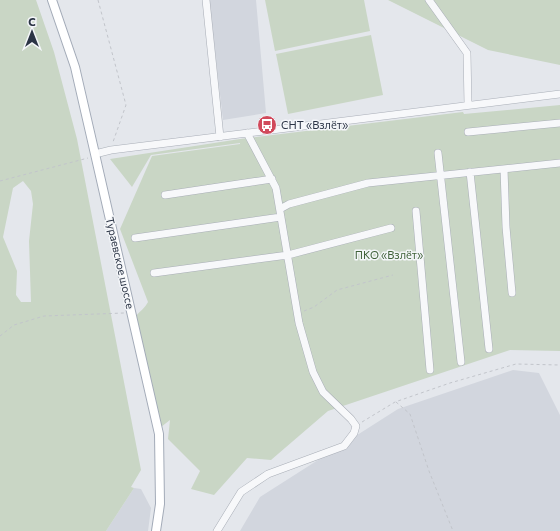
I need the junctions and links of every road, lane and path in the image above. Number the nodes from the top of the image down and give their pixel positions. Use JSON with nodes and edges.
{"nodes":[{"id":1,"x":52,"y":0,"type":"edge"},
{"id":2,"x":98,"y":0,"type":"edge"},
{"id":3,"x":206,"y":0,"type":"edge"},
{"id":4,"x":429,"y":0,"type":"edge"},
{"id":5,"x":560,"y":94,"type":"edge"},
{"id":6,"x":468,"y":105,"type":"junction"},
{"id":7,"x":560,"y":123,"type":"edge"},
{"id":8,"x":468,"y":132,"type":"dead end"},
{"id":9,"x":247,"y":133,"type":"junction"},
{"id":10,"x":220,"y":137,"type":"junction"},
{"id":11,"x":110,"y":150,"type":"junction"},
{"id":12,"x":96,"y":154,"type":"junction"},
{"id":13,"x":438,"y":154,"type":"dead end"},
{"id":14,"x":560,"y":163,"type":"edge"},
{"id":15,"x":504,"y":169,"type":"junction"},
{"id":16,"x":470,"y":172,"type":"junction"},
{"id":17,"x":441,"y":175,"type":"junction"},
{"id":18,"x":272,"y":179,"type":"junction"},
{"id":19,"x":0,"y":181,"type":"edge"},
{"id":20,"x":165,"y":195,"type":"dead end"},
{"id":21,"x":280,"y":209,"type":"junction"},
{"id":22,"x":416,"y":211,"type":"dead end"},
{"id":23,"x":281,"y":217,"type":"junction"},
{"id":24,"x":391,"y":228,"type":"dead end"},
{"id":25,"x":135,"y":238,"type":"dead end"},
{"id":26,"x":288,"y":254,"type":"junction"},
{"id":27,"x":154,"y":273,"type":"dead end"},
{"id":28,"x":393,"y":275,"type":"dead end"},
{"id":29,"x":512,"y":293,"type":"dead end"},
{"id":30,"x":131,"y":313,"type":"junction"},
{"id":31,"x":298,"y":314,"type":"junction"},
{"id":32,"x":0,"y":336,"type":"edge"},
{"id":33,"x":489,"y":349,"type":"dead end"},
{"id":34,"x":461,"y":362,"type":"dead end"},
{"id":35,"x":560,"y":365,"type":"edge"},
{"id":36,"x":430,"y":370,"type":"dead end"},
{"id":37,"x":395,"y":402,"type":"junction"},
{"id":38,"x":356,"y":426,"type":"junction"},
{"id":39,"x":156,"y":531,"type":"edge"},
{"id":40,"x":217,"y":531,"type":"edge"},
{"id":41,"x":453,"y":531,"type":"edge"}],
"edges":[{"from":1,"to":12,"type":"main road","name":"Тураевское шоссе"},
{"from":2,"to":11,"type":"path"},
{"from":3,"to":10,"type":"street"},
{"from":4,"to":6,"type":"street"},
{"from":5,"to":6,"type":"street"},
{"from":6,"to":9,"type":"street"},
{"from":7,"to":8,"type":"street"},
{"from":9,"to":10,"type":"street"},
{"from":9,"to":18,"type":"street"},
{"from":10,"to":11,"type":"street"},
{"from":11,"to":12,"type":"street"},
{"from":12,"to":19,"type":"path"},
{"from":12,"to":30,"type":"main road","name":"Тураевское шоссе"},
{"from":13,"to":17,"type":"street"},
{"from":14,"to":15,"type":"street"},
{"from":15,"to":16,"type":"street"},
{"from":15,"to":29,"type":"street"},
{"from":16,"to":17,"type":"street"},
{"from":16,"to":33,"type":"street"},
{"from":17,"to":21,"type":"street"},
{"from":17,"to":34,"type":"street"},
{"from":18,"to":20,"type":"street"},
{"from":18,"to":21,"type":"street"},
{"from":21,"to":23,"type":"street"},
{"from":22,"to":36,"type":"street"},
{"from":23,"to":25,"type":"street"},
{"from":23,"to":26,"type":"street"},
{"from":24,"to":26,"type":"street"},
{"from":26,"to":27,"type":"street"},
{"from":26,"to":31,"type":"street"},
{"from":28,"to":31,"type":"path"},
{"from":30,"to":32,"type":"path"},
{"from":30,"to":39,"type":"main road","name":"Тураевское шоссе"},
{"from":31,"to":38,"type":"street"},
{"from":35,"to":37,"type":"path"},
{"from":37,"to":38,"type":"path"},
{"from":37,"to":41,"type":"path"},
{"from":38,"to":40,"type":"street"}]}
